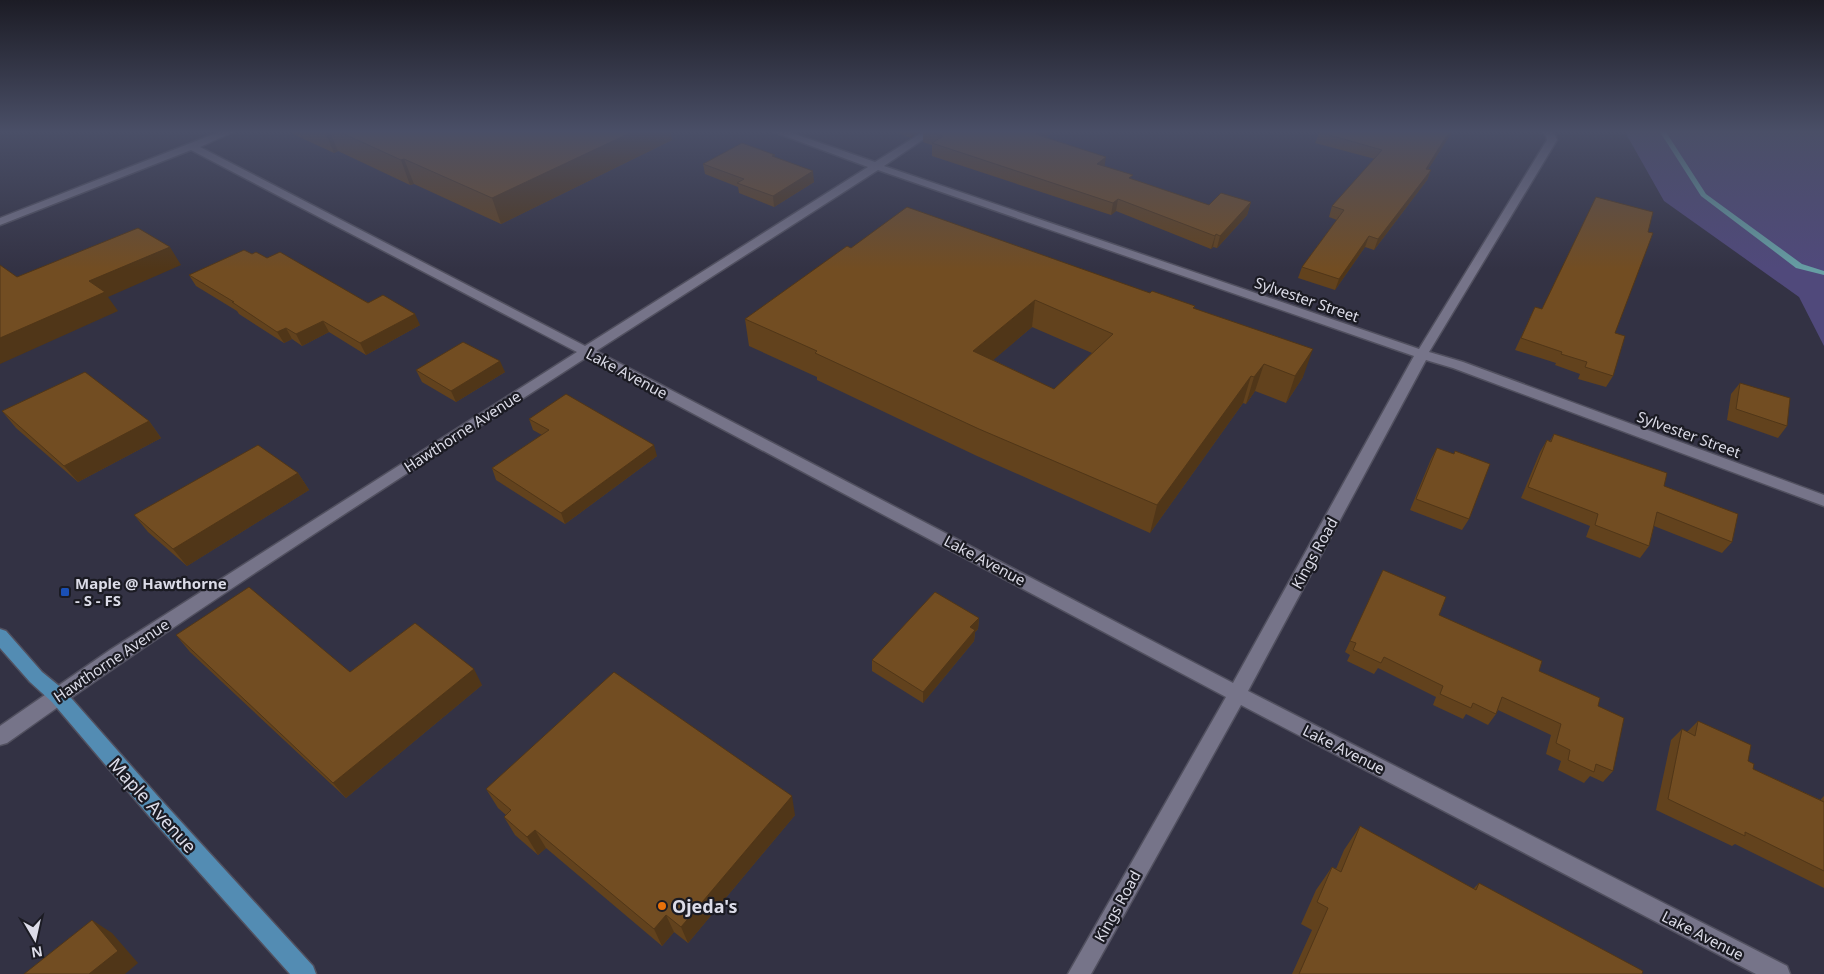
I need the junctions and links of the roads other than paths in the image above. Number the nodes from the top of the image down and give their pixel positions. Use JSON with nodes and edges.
{"nodes":[{"id":1,"x":114,"y":177,"type":"edge"},
{"id":2,"x":251,"y":177,"type":"edge"},
{"id":3,"x":860,"y":177,"type":"edge"},
{"id":4,"x":906,"y":177,"type":"edge"},
{"id":5,"x":1529,"y":177,"type":"edge"},
{"id":6,"x":0,"y":222,"type":"edge"},
{"id":7,"x":586,"y":351,"type":"junction"},
{"id":8,"x":1422,"y":354,"type":"junction"},
{"id":9,"x":1824,"y":502,"type":"edge"},
{"id":10,"x":0,"y":636,"type":"edge"},
{"id":11,"x":1237,"y":694,"type":"junction"},
{"id":12,"x":58,"y":696,"type":"junction"},
{"id":13,"x":0,"y":737,"type":"edge"},
{"id":14,"x":305,"y":974,"type":"edge"},
{"id":15,"x":1079,"y":974,"type":"edge"},
{"id":16,"x":1779,"y":974,"type":"edge"}],
"edges":[{"from":1,"to":6,"type":"street"},
{"from":2,"to":7,"type":"street","name":"Lake Avenue"},
{"from":3,"to":7,"type":"street","name":"Hawthorne Avenue"},
{"from":4,"to":8,"type":"street","name":"Sylvester Street"},
{"from":5,"to":8,"type":"street","name":"Kings Road"},
{"from":7,"to":11,"type":"street","name":"Lake Avenue"},
{"from":7,"to":12,"type":"street","name":"Hawthorne Avenue"},
{"from":8,"to":9,"type":"street","name":"Sylvester Street"},
{"from":8,"to":11,"type":"street","name":"Kings Road"},
{"from":10,"to":12,"type":"main road","name":"Maple Avenue"},
{"from":11,"to":15,"type":"street","name":"Kings Road"},
{"from":11,"to":16,"type":"street","name":"Lake Avenue"},
{"from":12,"to":13,"type":"street","name":"Hawthorne Avenue"},
{"from":12,"to":14,"type":"main road","name":"Maple Avenue"}]}
